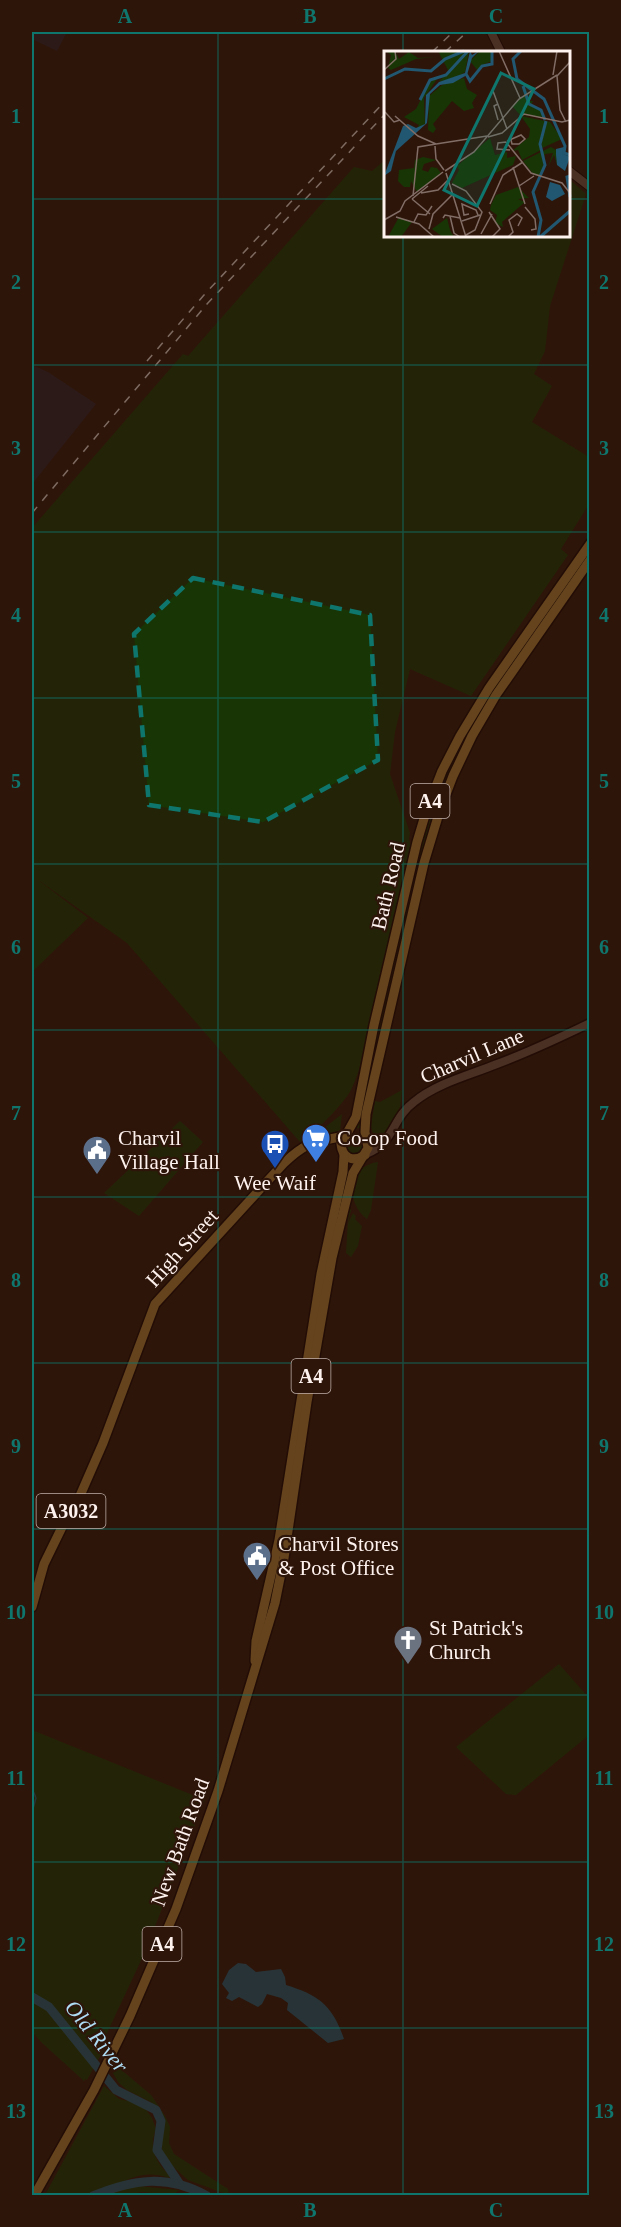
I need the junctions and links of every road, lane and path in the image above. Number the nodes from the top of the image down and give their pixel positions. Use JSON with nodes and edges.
{"nodes":[{"id":1,"x":491,"y":32,"type":"edge"},
{"id":2,"x":500,"y":51,"type":"edge"},
{"id":3,"x":570,"y":172,"type":"edge"},
{"id":4,"x":590,"y":187,"type":"edge"},
{"id":5,"x":590,"y":544,"type":"edge"},
{"id":6,"x":590,"y":560,"type":"edge"},
{"id":7,"x":590,"y":1023,"type":"edge"},
{"id":8,"x":346,"y":1135,"type":"junction"},
{"id":9,"x":367,"y":1139,"type":"junction"},
{"id":10,"x":323,"y":1141,"type":"junction"},
{"id":11,"x":385,"y":1141,"type":"junction"},
{"id":12,"x":343,"y":1152,"type":"junction"},
{"id":13,"x":365,"y":1155,"type":"junction"},
{"id":14,"x":32,"y":1607,"type":"edge"},
{"id":15,"x":255,"y":1663,"type":"junction"},
{"id":16,"x":34,"y":2196,"type":"edge"}],
"edges":[{"from":1,"to":2,"type":"street"},
{"from":3,"to":4,"type":"street"},
{"from":5,"to":8,"type":"main road","name":"Bath Road","number":"A4"},
{"from":6,"to":9,"type":"main road","name":"Bath Road","number":"A4"},
{"from":7,"to":11,"type":"main road","name":"Charvil Lane"},
{"from":8,"to":9,"type":"main road"},
{"from":8,"to":10,"type":"main road","name":"High Street","number":"A3032"},
{"from":8,"to":12,"type":"main road","name":"Bath Road","number":"A4"},
{"from":9,"to":11,"type":"main road"},
{"from":9,"to":13,"type":"main road","name":"Bath Road","number":"A4"},
{"from":10,"to":12,"type":"main road"},
{"from":10,"to":14,"type":"main road","name":"High Street","number":"A3032"},
{"from":11,"to":13,"type":"main road","name":"Charvil Lane"},
{"from":12,"to":13,"type":"main road"},
{"from":12,"to":15,"type":"main road","name":"New Bath Road","number":"A4"},
{"from":13,"to":15,"type":"main road","name":"New Bath Road","number":"A4"},
{"from":15,"to":16,"type":"main road","name":"New Bath Road","number":"A4"}]}
